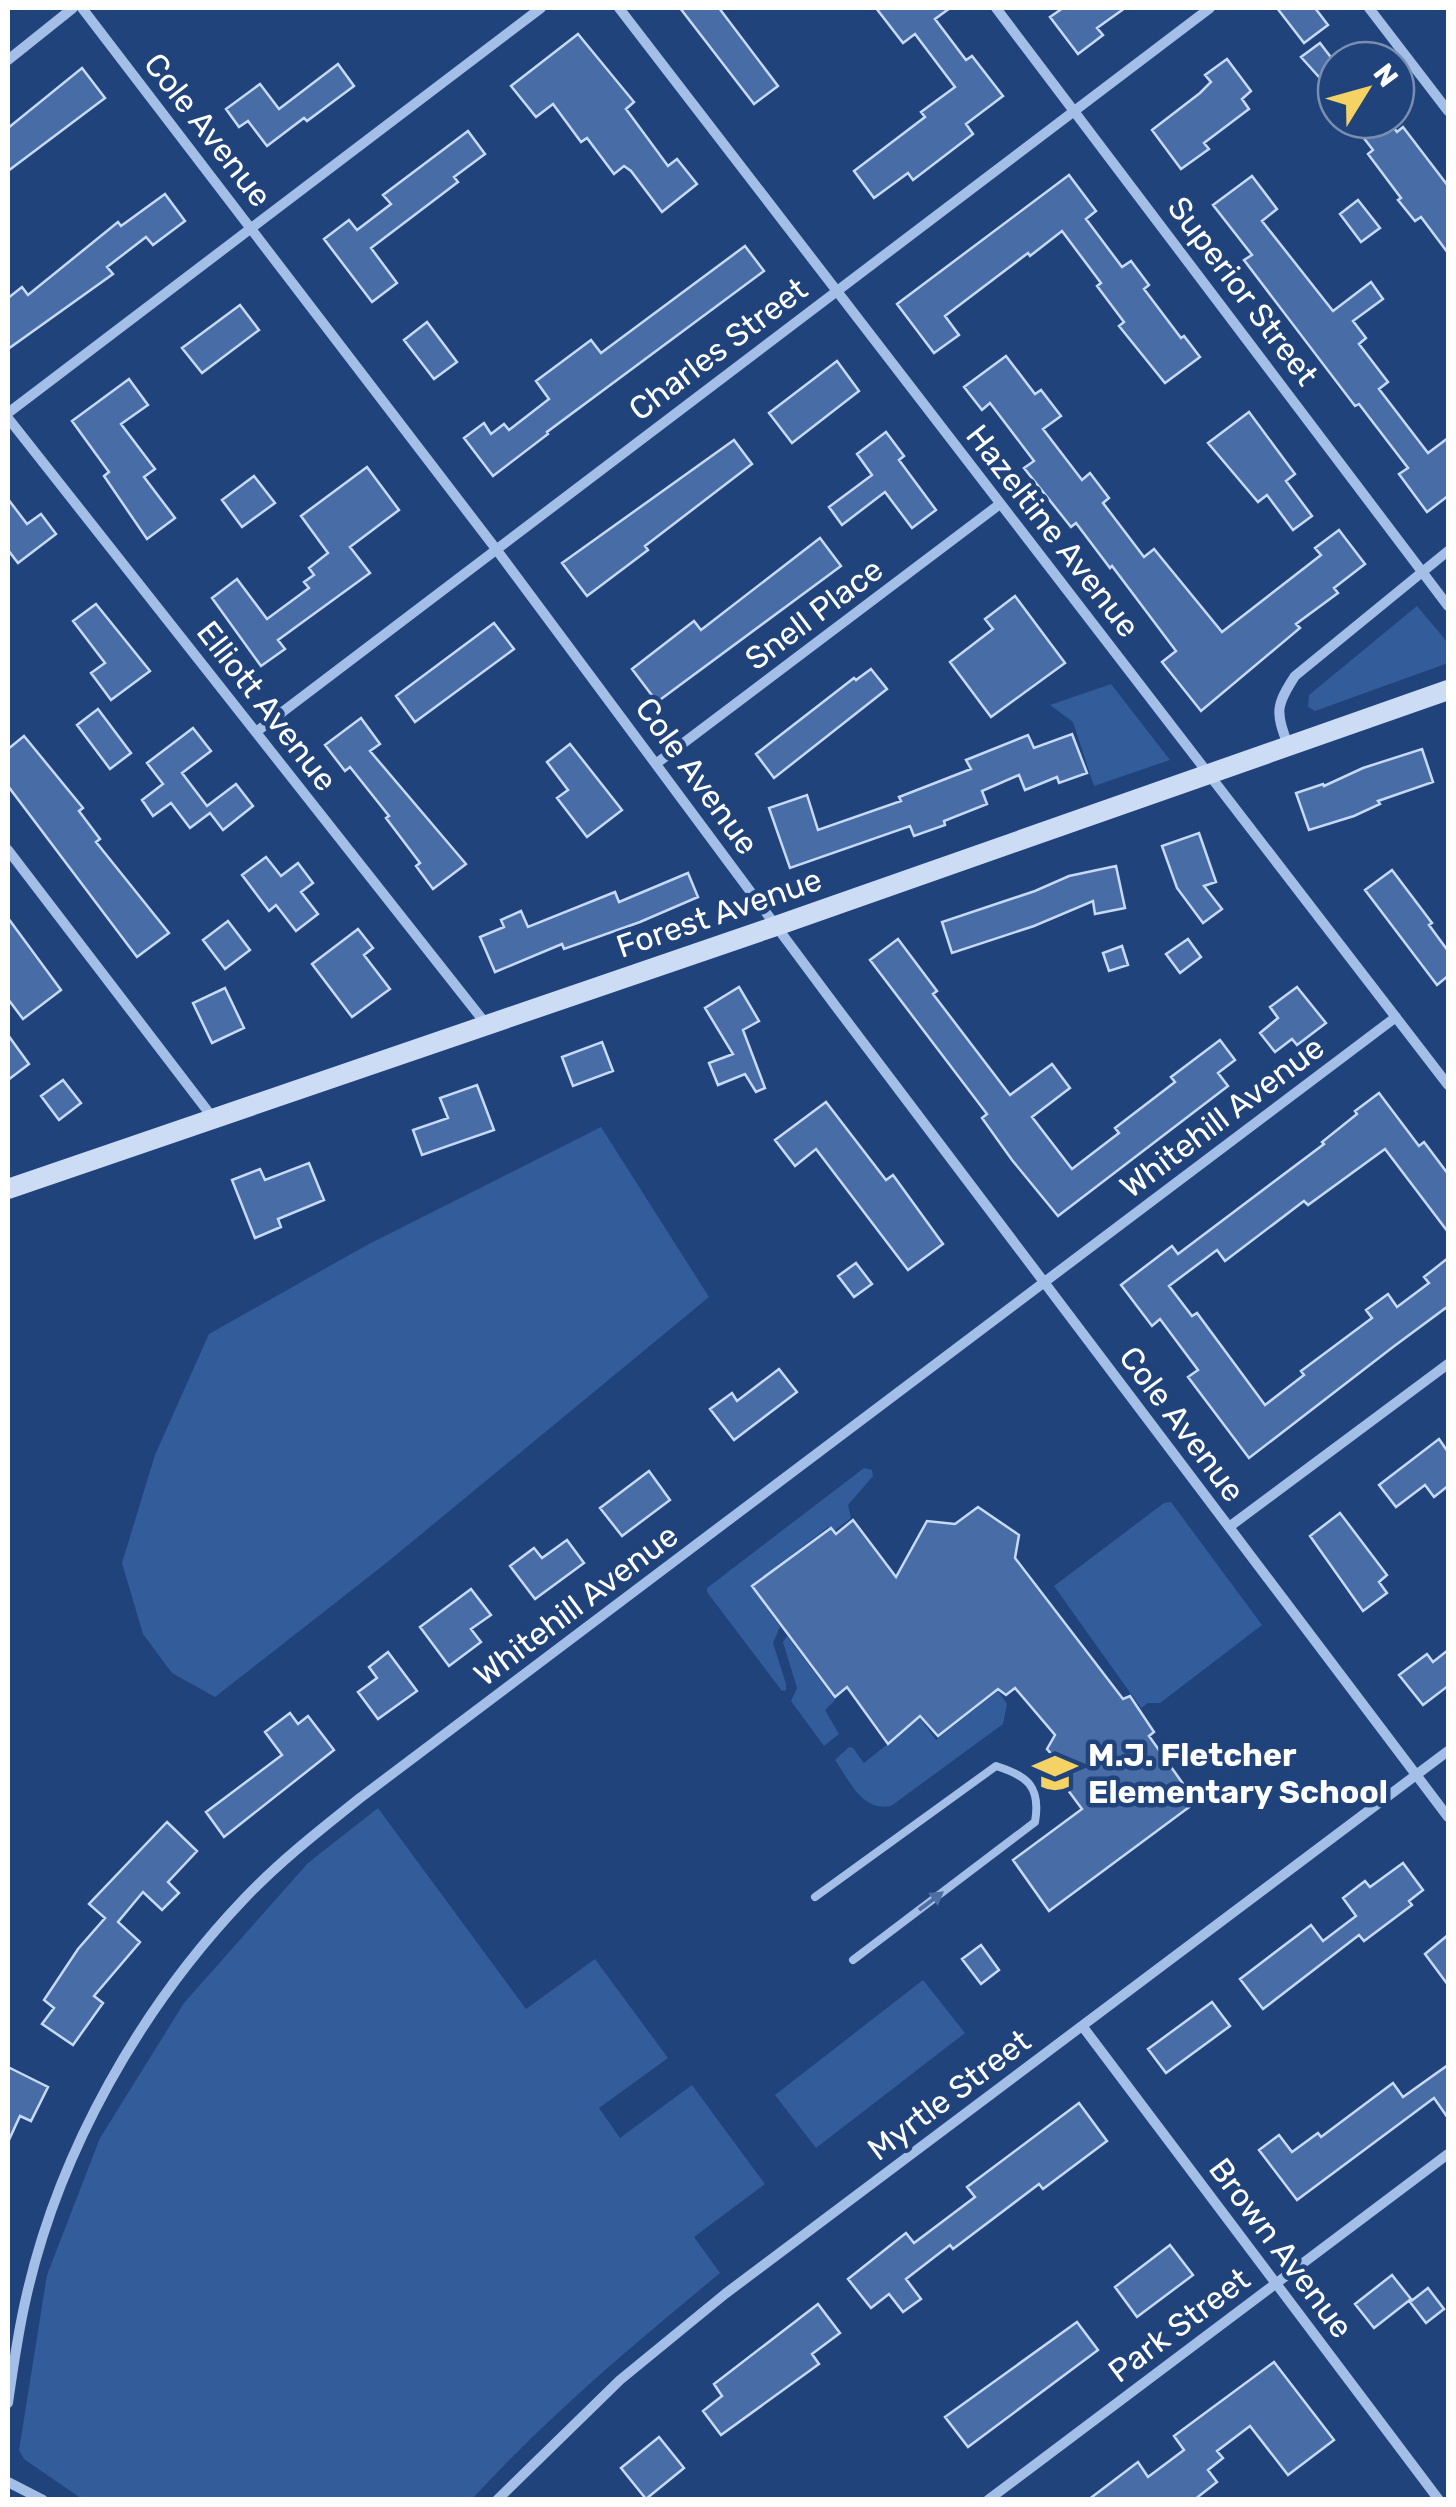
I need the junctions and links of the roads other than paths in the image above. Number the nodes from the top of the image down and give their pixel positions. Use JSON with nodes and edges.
{"nodes":[{"id":1,"x":73,"y":8,"type":"edge"},
{"id":2,"x":82,"y":8,"type":"edge"},
{"id":3,"x":541,"y":8,"type":"edge"},
{"id":4,"x":619,"y":8,"type":"edge"},
{"id":5,"x":996,"y":8,"type":"edge"},
{"id":6,"x":1210,"y":8,"type":"edge"},
{"id":7,"x":1369,"y":8,"type":"edge"},
{"id":8,"x":8,"y":60,"type":"edge"},
{"id":9,"x":1075,"y":110,"type":"junction"},
{"id":10,"x":1448,"y":111,"type":"edge"},
{"id":11,"x":252,"y":228,"type":"junction"},
{"id":12,"x":836,"y":291,"type":"junction"},
{"id":13,"x":8,"y":416,"type":"edge"},
{"id":14,"x":1000,"y":504,"type":"junction"},
{"id":15,"x":496,"y":549,"type":"junction"},
{"id":16,"x":1448,"y":551,"type":"edge"},
{"id":17,"x":1424,"y":573,"type":"junction"},
{"id":18,"x":1448,"y":606,"type":"edge"},
{"id":19,"x":1448,"y":690,"type":"edge"},
{"id":20,"x":256,"y":732,"type":"junction"},
{"id":21,"x":1288,"y":744,"type":"junction"},
{"id":22,"x":658,"y":763,"type":"junction"},
{"id":23,"x":1207,"y":773,"type":"junction"},
{"id":24,"x":8,"y":850,"type":"edge"},
{"id":25,"x":776,"y":926,"type":"junction"},
{"id":26,"x":1396,"y":1017,"type":"junction"},
{"id":27,"x":486,"y":1024,"type":"junction"},
{"id":28,"x":1448,"y":1085,"type":"edge"},
{"id":29,"x":213,"y":1118,"type":"junction"},
{"id":30,"x":8,"y":1188,"type":"edge"},
{"id":31,"x":1044,"y":1283,"type":"junction"},
{"id":32,"x":1448,"y":1364,"type":"edge"},
{"id":33,"x":1229,"y":1528,"type":"junction"},
{"id":34,"x":1448,"y":1751,"type":"edge"},
{"id":35,"x":1416,"y":1775,"type":"junction"},
{"id":36,"x":1448,"y":1818,"type":"edge"},
{"id":37,"x":814,"y":1898,"type":"dead end"},
{"id":38,"x":853,"y":1960,"type":"dead end"},
{"id":39,"x":1083,"y":2026,"type":"junction"},
{"id":40,"x":1448,"y":2154,"type":"edge"},
{"id":41,"x":1276,"y":2283,"type":"junction"},
{"id":42,"x":8,"y":2403,"type":"edge"},
{"id":43,"x":8,"y":2482,"type":"edge"},
{"id":44,"x":43,"y":2500,"type":"edge"},
{"id":45,"x":497,"y":2500,"type":"edge"},
{"id":46,"x":988,"y":2500,"type":"edge"},
{"id":47,"x":1439,"y":2500,"type":"edge"}],
"edges":[{"from":1,"to":8,"type":"street"},
{"from":2,"to":11,"type":"street","name":"Cole Avenue"},
{"from":3,"to":11,"type":"street"},
{"from":4,"to":12,"type":"street","name":"Hazeltine Avenue"},
{"from":5,"to":9,"type":"street","name":"Superior Street"},
{"from":6,"to":9,"type":"street","name":"Charles Street"},
{"from":7,"to":10,"type":"street"},
{"from":9,"to":12,"type":"street","name":"Charles Street"},
{"from":9,"to":17,"type":"street","name":"Superior Street"},
{"from":11,"to":13,"type":"street"},
{"from":11,"to":15,"type":"street","name":"Cole Avenue"},
{"from":12,"to":14,"type":"street","name":"Hazeltine Avenue"},
{"from":12,"to":15,"type":"street","name":"Charles Street"},
{"from":13,"to":20,"type":"street","name":"Elliott Avenue"},
{"from":14,"to":22,"type":"street","name":"Snell Place"},
{"from":14,"to":23,"type":"street","name":"Hazeltine Avenue"},
{"from":15,"to":20,"type":"street","name":"Charles Street"},
{"from":15,"to":22,"type":"street","name":"Cole Avenue"},
{"from":16,"to":17,"type":"street"},
{"from":17,"to":18,"type":"street","name":"Superior Street"},
{"from":17,"to":21,"type":"street"},
{"from":19,"to":21,"type":"main road","name":"Forest Avenue"},
{"from":20,"to":27,"type":"street","name":"Elliott Avenue"},
{"from":21,"to":23,"type":"main road","name":"Forest Avenue"},
{"from":22,"to":25,"type":"street","name":"Cole Avenue"},
{"from":23,"to":25,"type":"main road","name":"Forest Avenue"},
{"from":23,"to":26,"type":"street","name":"Hazeltine Avenue"},
{"from":24,"to":29,"type":"street"},
{"from":25,"to":27,"type":"main road","name":"Forest Avenue"},
{"from":25,"to":31,"type":"street","name":"Cole Avenue"},
{"from":26,"to":28,"type":"street","name":"Hazeltine Avenue"},
{"from":26,"to":31,"type":"street","name":"Whitehill Avenue"},
{"from":27,"to":29,"type":"main road","name":"Forest Avenue"},
{"from":29,"to":30,"type":"main road","name":"Forest Avenue"},
{"from":31,"to":33,"type":"street","name":"Cole Avenue"},
{"from":31,"to":42,"type":"street","name":"Whitehill Avenue"},
{"from":32,"to":33,"type":"street"},
{"from":33,"to":35,"type":"street","name":"Cole Avenue"},
{"from":34,"to":35,"type":"street","name":"Myrtle Street"},
{"from":35,"to":36,"type":"street","name":"Cole Avenue"},
{"from":35,"to":39,"type":"street","name":"Myrtle Street"},
{"from":38,"to":37,"type":"lane","one_way":true},
{"from":39,"to":41,"type":"street","name":"Brown Avenue"},
{"from":39,"to":45,"type":"street","name":"Myrtle Street"},
{"from":40,"to":41,"type":"street","name":"Park Street"},
{"from":41,"to":46,"type":"street","name":"Park Street"},
{"from":41,"to":47,"type":"street","name":"Brown Avenue"},
{"from":43,"to":44,"type":"street"}]}
